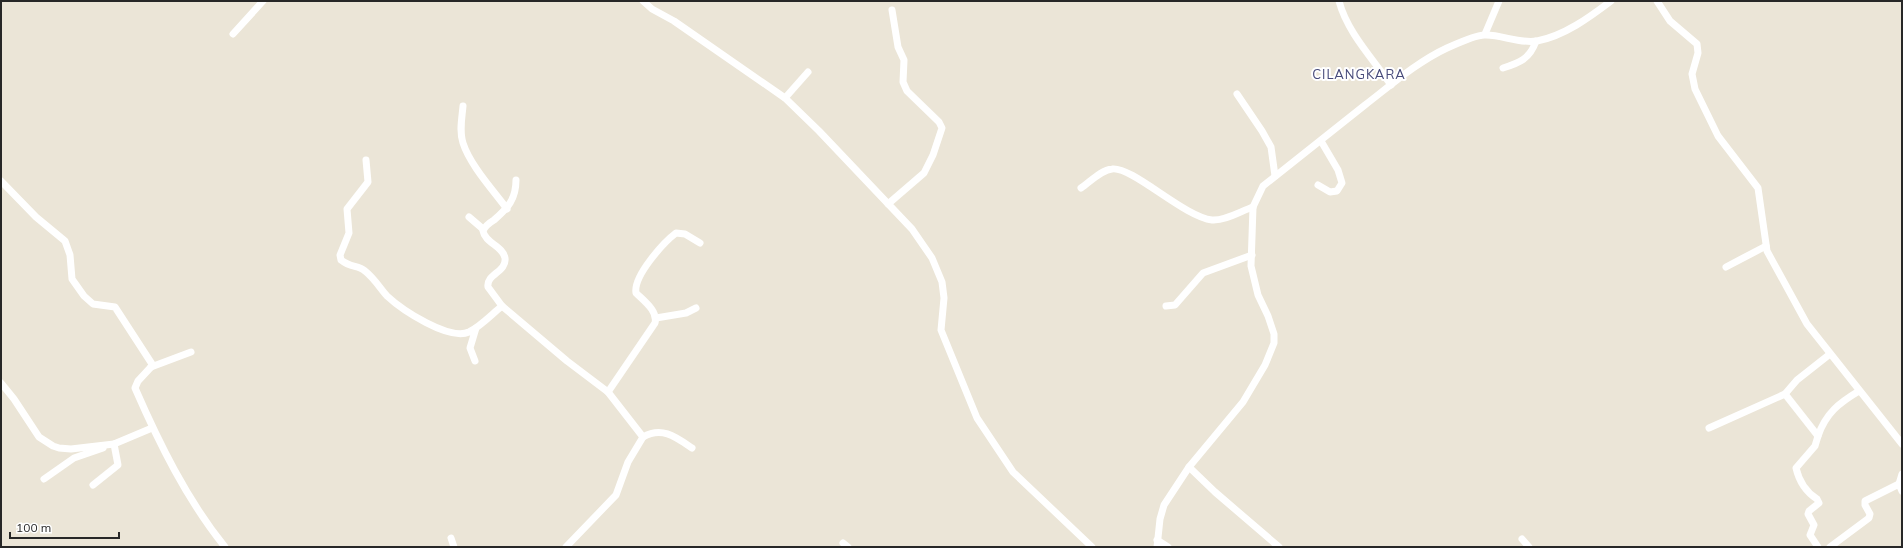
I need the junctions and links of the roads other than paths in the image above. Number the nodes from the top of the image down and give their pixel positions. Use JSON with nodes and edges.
{"nodes":[{"id":1,"x":263,"y":1,"type":"edge"},
{"id":2,"x":643,"y":1,"type":"edge"},
{"id":3,"x":1339,"y":1,"type":"edge"},
{"id":4,"x":1499,"y":1,"type":"edge"},
{"id":5,"x":1611,"y":1,"type":"edge"},
{"id":6,"x":1658,"y":1,"type":"edge"},
{"id":7,"x":892,"y":10,"type":"dead end"},
{"id":8,"x":233,"y":34,"type":"dead end"},
{"id":9,"x":1485,"y":34,"type":"junction"},
{"id":10,"x":1536,"y":41,"type":"junction"},
{"id":11,"x":1503,"y":68,"type":"dead end"},
{"id":12,"x":808,"y":72,"type":"dead end"},
{"id":13,"x":1391,"y":84,"type":"junction"},
{"id":14,"x":1237,"y":94,"type":"dead end"},
{"id":15,"x":785,"y":98,"type":"junction"},
{"id":16,"x":463,"y":106,"type":"dead end"},
{"id":17,"x":1320,"y":140,"type":"junction"},
{"id":18,"x":366,"y":160,"type":"dead end"},
{"id":19,"x":1275,"y":176,"type":"junction"},
{"id":20,"x":516,"y":180,"type":"dead end"},
{"id":21,"x":1,"y":181,"type":"edge"},
{"id":22,"x":1318,"y":185,"type":"dead end"},
{"id":23,"x":1081,"y":188,"type":"dead end"},
{"id":24,"x":888,"y":204,"type":"junction"},
{"id":25,"x":1253,"y":207,"type":"junction"},
{"id":26,"x":507,"y":209,"type":"junction"},
{"id":27,"x":469,"y":217,"type":"dead end"},
{"id":28,"x":483,"y":229,"type":"junction"},
{"id":29,"x":700,"y":243,"type":"dead end"},
{"id":30,"x":1766,"y":246,"type":"junction"},
{"id":31,"x":1252,"y":256,"type":"junction"},
{"id":32,"x":1726,"y":267,"type":"dead end"},
{"id":33,"x":502,"y":306,"type":"junction"},
{"id":34,"x":1166,"y":306,"type":"dead end"},
{"id":35,"x":696,"y":308,"type":"dead end"},
{"id":36,"x":656,"y":318,"type":"junction"},
{"id":37,"x":476,"y":328,"type":"junction"},
{"id":38,"x":191,"y":352,"type":"dead end"},
{"id":39,"x":1830,"y":354,"type":"junction"},
{"id":40,"x":474,"y":361,"type":"dead end"},
{"id":41,"x":151,"y":367,"type":"junction"},
{"id":42,"x":1,"y":383,"type":"edge"},
{"id":43,"x":1859,"y":391,"type":"junction"},
{"id":44,"x":608,"y":392,"type":"junction"},
{"id":45,"x":1785,"y":394,"type":"junction"},
{"id":46,"x":152,"y":428,"type":"junction"},
{"id":47,"x":1708,"y":428,"type":"dead end"},
{"id":48,"x":1818,"y":436,"type":"junction"},
{"id":49,"x":643,"y":437,"type":"junction"},
{"id":50,"x":1902,"y":444,"type":"edge"},
{"id":51,"x":111,"y":445,"type":"junction"},
{"id":52,"x":692,"y":448,"type":"dead end"},
{"id":53,"x":1189,"y":467,"type":"junction"},
{"id":54,"x":1902,"y":474,"type":"edge"},
{"id":55,"x":44,"y":480,"type":"dead end"},
{"id":56,"x":93,"y":485,"type":"dead end"},
{"id":57,"x":1900,"y":487,"type":"edge"},
{"id":58,"x":450,"y":538,"type":"dead end"},
{"id":59,"x":1522,"y":539,"type":"dead end"},
{"id":60,"x":1157,"y":543,"type":"edge"},
{"id":61,"x":225,"y":547,"type":"edge"},
{"id":62,"x":454,"y":547,"type":"edge"},
{"id":63,"x":566,"y":547,"type":"edge"},
{"id":64,"x":1092,"y":547,"type":"edge"},
{"id":65,"x":1168,"y":547,"type":"edge"},
{"id":66,"x":1279,"y":547,"type":"edge"},
{"id":67,"x":1529,"y":547,"type":"edge"},
{"id":68,"x":1818,"y":547,"type":"edge"},
{"id":69,"x":1830,"y":547,"type":"edge"}],
"edges":[{"from":1,"to":8,"type":"street"},
{"from":2,"to":15,"type":"street"},
{"from":3,"to":13,"type":"street"},
{"from":4,"to":9,"type":"street"},
{"from":5,"to":10,"type":"street"},
{"from":6,"to":30,"type":"street"},
{"from":7,"to":24,"type":"street"},
{"from":9,"to":10,"type":"street"},
{"from":9,"to":13,"type":"street"},
{"from":10,"to":11,"type":"street"},
{"from":12,"to":15,"type":"street"},
{"from":13,"to":17,"type":"street"},
{"from":14,"to":19,"type":"street"},
{"from":15,"to":24,"type":"street"},
{"from":16,"to":26,"type":"street"},
{"from":17,"to":19,"type":"street"},
{"from":17,"to":22,"type":"street"},
{"from":18,"to":37,"type":"street"},
{"from":19,"to":25,"type":"street"},
{"from":20,"to":26,"type":"street"},
{"from":21,"to":41,"type":"street"},
{"from":23,"to":25,"type":"street"},
{"from":24,"to":64,"type":"street"},
{"from":25,"to":31,"type":"street"},
{"from":26,"to":28,"type":"street"},
{"from":27,"to":28,"type":"street"},
{"from":28,"to":33,"type":"street"},
{"from":29,"to":36,"type":"street"},
{"from":30,"to":32,"type":"street"},
{"from":30,"to":39,"type":"street"},
{"from":31,"to":34,"type":"street"},
{"from":31,"to":53,"type":"street"},
{"from":33,"to":37,"type":"street"},
{"from":33,"to":44,"type":"street"},
{"from":35,"to":36,"type":"street"},
{"from":36,"to":44,"type":"street"},
{"from":37,"to":40,"type":"street"},
{"from":38,"to":41,"type":"street"},
{"from":39,"to":43,"type":"street"},
{"from":39,"to":45,"type":"street"},
{"from":41,"to":46,"type":"street"},
{"from":42,"to":51,"type":"street"},
{"from":43,"to":48,"type":"street"},
{"from":43,"to":50,"type":"street"},
{"from":44,"to":49,"type":"street"},
{"from":45,"to":47,"type":"street"},
{"from":45,"to":48,"type":"street"},
{"from":46,"to":51,"type":"street"},
{"from":46,"to":61,"type":"street"},
{"from":48,"to":68,"type":"street"},
{"from":49,"to":52,"type":"street"},
{"from":49,"to":63,"type":"street"},
{"from":51,"to":55,"type":"street"},
{"from":51,"to":56,"type":"street"},
{"from":53,"to":60,"type":"street"},
{"from":53,"to":66,"type":"street"},
{"from":54,"to":57,"type":"street"},
{"from":57,"to":69,"type":"street"},
{"from":58,"to":62,"type":"street"},
{"from":59,"to":67,"type":"street"},
{"from":60,"to":65,"type":"street"}]}
